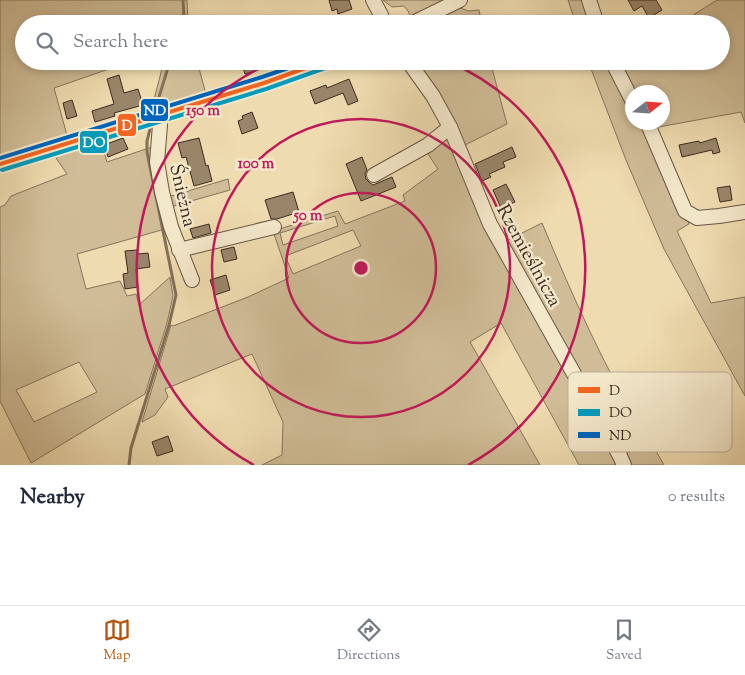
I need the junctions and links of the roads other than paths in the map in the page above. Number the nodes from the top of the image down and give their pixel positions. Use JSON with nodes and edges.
{"nodes":[{"id":1,"x":373,"y":0,"type":"edge"},
{"id":2,"x":460,"y":0,"type":"edge"},
{"id":3,"x":589,"y":0,"type":"edge"},
{"id":4,"x":381,"y":15,"type":"edge"},
{"id":5,"x":429,"y":15,"type":"edge"},
{"id":6,"x":594,"y":15,"type":"edge"},
{"id":7,"x":302,"y":70,"type":"edge"},
{"id":8,"x":414,"y":70,"type":"edge"},
{"id":9,"x":617,"y":70,"type":"edge"},
{"id":10,"x":625,"y":86,"type":"edge"},
{"id":11,"x":160,"y":114,"type":"junction"},
{"id":12,"x":450,"y":128,"type":"junction"},
{"id":13,"x":650,"y":130,"type":"edge"},
{"id":14,"x":0,"y":164,"type":"edge"},
{"id":15,"x":374,"y":175,"type":"dead end"},
{"id":16,"x":745,"y":212,"type":"edge"},
{"id":17,"x":274,"y":227,"type":"dead end"},
{"id":18,"x":179,"y":250,"type":"junction"},
{"id":19,"x":192,"y":280,"type":"dead end"},
{"id":20,"x":573,"y":372,"type":"edge"},
{"id":21,"x":618,"y":452,"type":"edge"},
{"id":22,"x":624,"y":465,"type":"edge"}],
"edges":[{"from":1,"to":4,"type":"street"},
{"from":2,"to":5,"type":"street"},
{"from":3,"to":6,"type":"street"},
{"from":7,"to":11,"type":"street"},
{"from":8,"to":12,"type":"street","name":"Rzemieślnicza"},
{"from":9,"to":10,"type":"street"},
{"from":11,"to":14,"type":"street"},
{"from":11,"to":18,"type":"street","name":"Śnieżna"},
{"from":12,"to":15,"type":"street"},
{"from":12,"to":20,"type":"street","name":"Rzemieślnicza"},
{"from":13,"to":16,"type":"street"},
{"from":17,"to":18,"type":"street"},
{"from":18,"to":19,"type":"street","name":"Śnieżna"},
{"from":21,"to":22,"type":"street","name":"Rzemieślnicza"}]}
